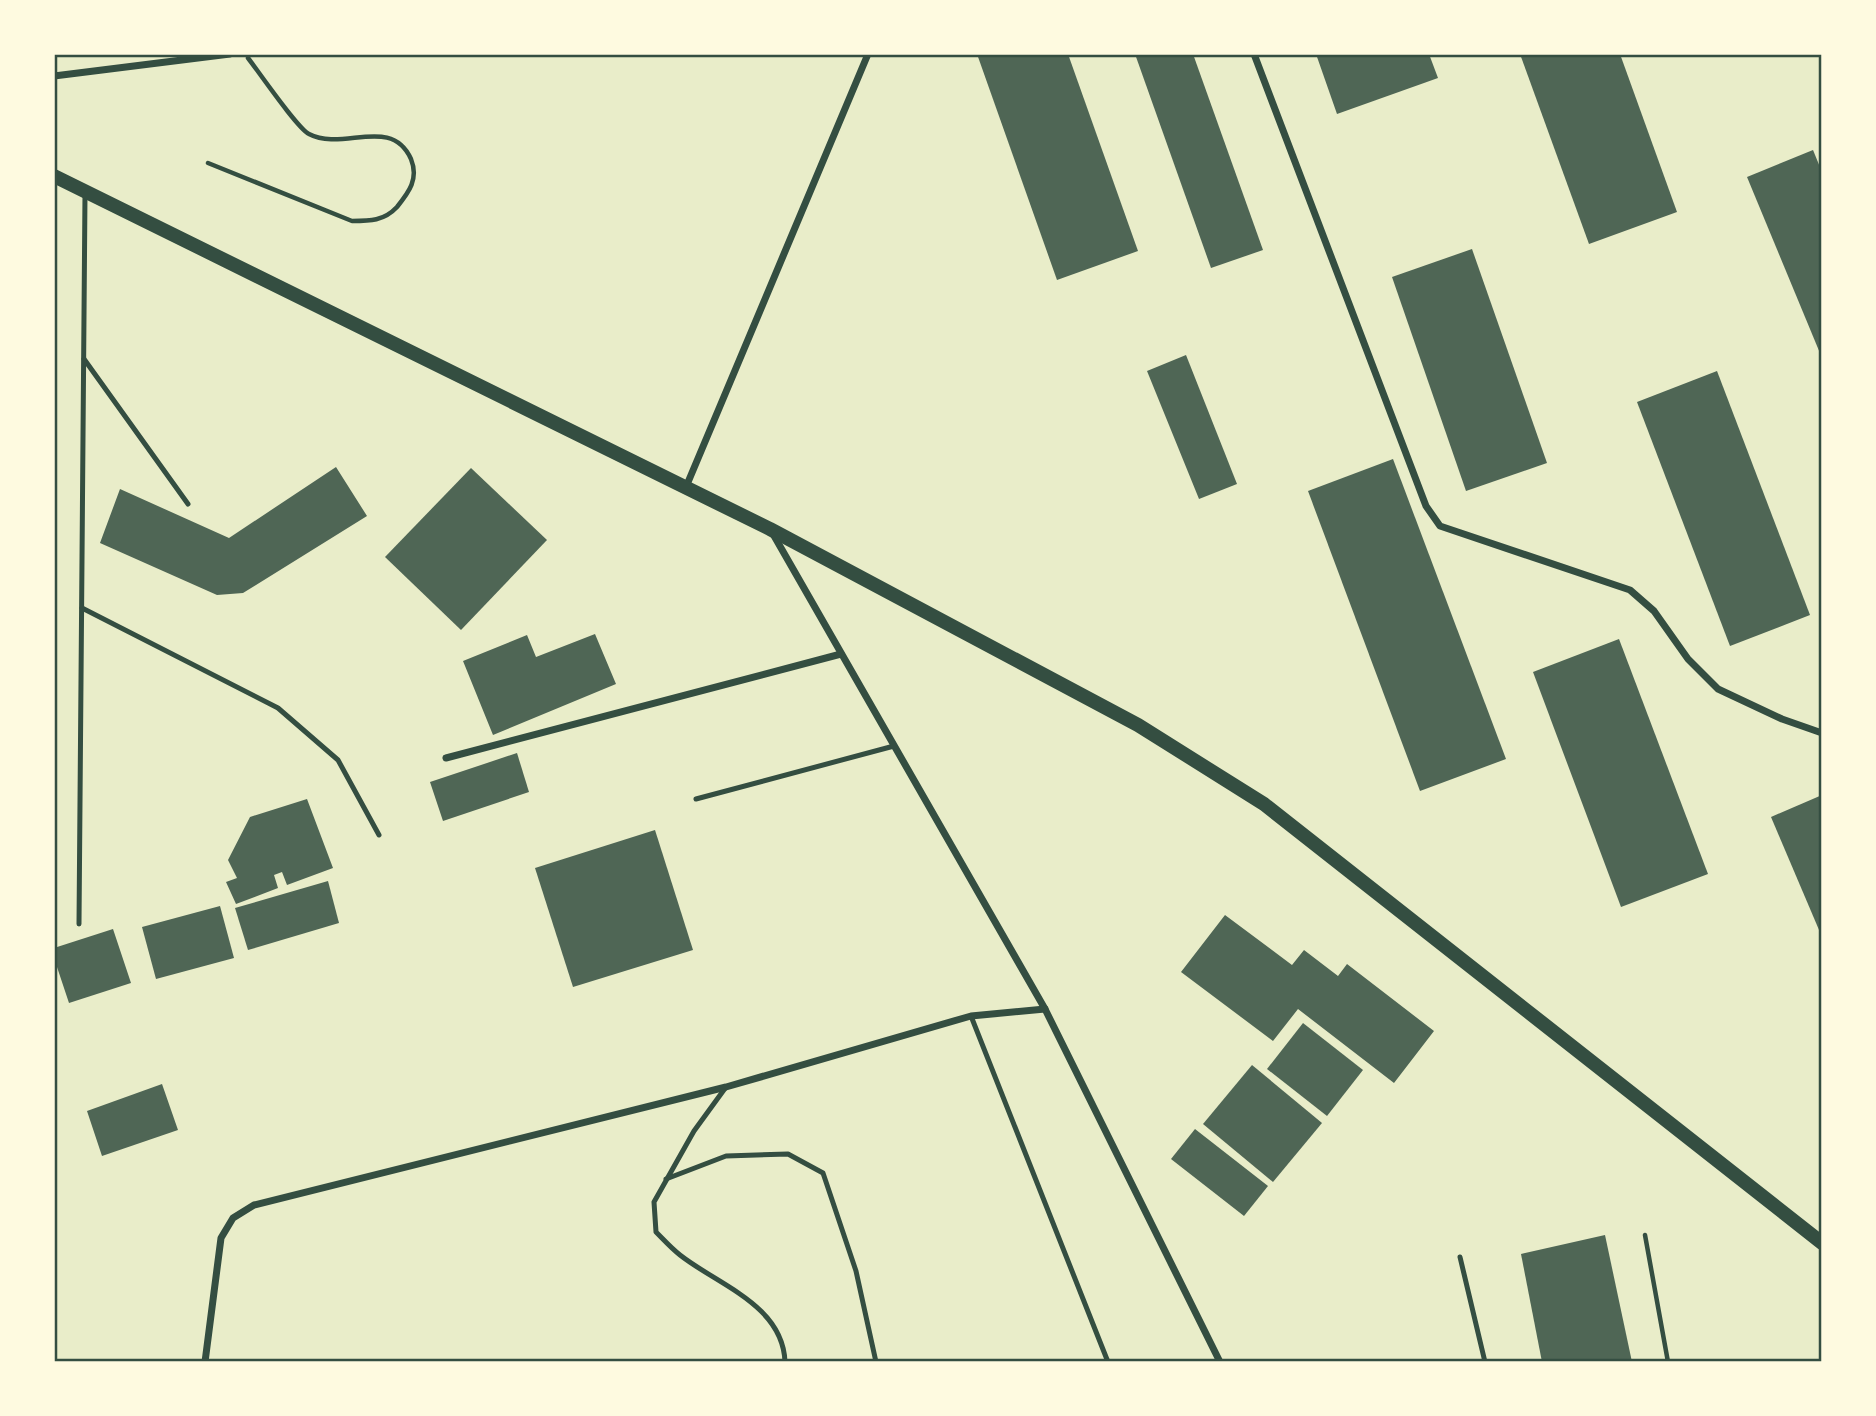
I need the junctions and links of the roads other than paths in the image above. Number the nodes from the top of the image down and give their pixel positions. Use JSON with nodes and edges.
{"nodes":[{"id":1,"x":230,"y":54,"type":"edge"},
{"id":2,"x":868,"y":54,"type":"edge"},
{"id":3,"x":1254,"y":54,"type":"edge"},
{"id":4,"x":54,"y":76,"type":"edge"},
{"id":5,"x":54,"y":176,"type":"edge"},
{"id":6,"x":85,"y":190,"type":"junction"},
{"id":7,"x":84,"y":359,"type":"junction"},
{"id":8,"x":686,"y":488,"type":"junction"},
{"id":9,"x":188,"y":504,"type":"dead end"},
{"id":10,"x":770,"y":529,"type":"junction"},
{"id":11,"x":82,"y":608,"type":"junction"},
{"id":12,"x":841,"y":654,"type":"junction"},
{"id":13,"x":1822,"y":733,"type":"edge"},
{"id":14,"x":894,"y":746,"type":"junction"},
{"id":15,"x":446,"y":758,"type":"dead end"},
{"id":16,"x":696,"y":799,"type":"dead end"},
{"id":17,"x":379,"y":835,"type":"dead end"},
{"id":18,"x":79,"y":923,"type":"dead end"},
{"id":19,"x":1045,"y":1009,"type":"junction"},
{"id":20,"x":971,"y":1016,"type":"junction"},
{"id":21,"x":726,"y":1087,"type":"junction"},
{"id":22,"x":666,"y":1179,"type":"junction"},
{"id":23,"x":1822,"y":1243,"type":"edge"},
{"id":24,"x":1460,"y":1257,"type":"dead end"},
{"id":25,"x":205,"y":1362,"type":"edge"},
{"id":26,"x":785,"y":1362,"type":"edge"},
{"id":27,"x":876,"y":1362,"type":"edge"},
{"id":28,"x":1108,"y":1362,"type":"edge"},
{"id":29,"x":1220,"y":1362,"type":"edge"},
{"id":30,"x":1485,"y":1362,"type":"edge"}],
"edges":[{"from":1,"to":4,"type":"street"},
{"from":2,"to":8,"type":"street"},
{"from":3,"to":13,"type":"street"},
{"from":5,"to":6,"type":"main road"},
{"from":6,"to":7,"type":"lane"},
{"from":6,"to":8,"type":"main road"},
{"from":7,"to":9,"type":"lane"},
{"from":7,"to":11,"type":"lane"},
{"from":8,"to":10,"type":"main road"},
{"from":10,"to":12,"type":"street"},
{"from":10,"to":23,"type":"main road"},
{"from":11,"to":17,"type":"lane"},
{"from":11,"to":18,"type":"lane"},
{"from":12,"to":14,"type":"street"},
{"from":12,"to":15,"type":"street"},
{"from":14,"to":16,"type":"lane"},
{"from":14,"to":19,"type":"street"},
{"from":19,"to":20,"type":"street"},
{"from":19,"to":29,"type":"street"},
{"from":20,"to":21,"type":"street"},
{"from":20,"to":28,"type":"lane"},
{"from":21,"to":22,"type":"lane"},
{"from":21,"to":25,"type":"street"},
{"from":22,"to":26,"type":"lane"},
{"from":22,"to":27,"type":"lane"},
{"from":24,"to":30,"type":"lane"}]}
